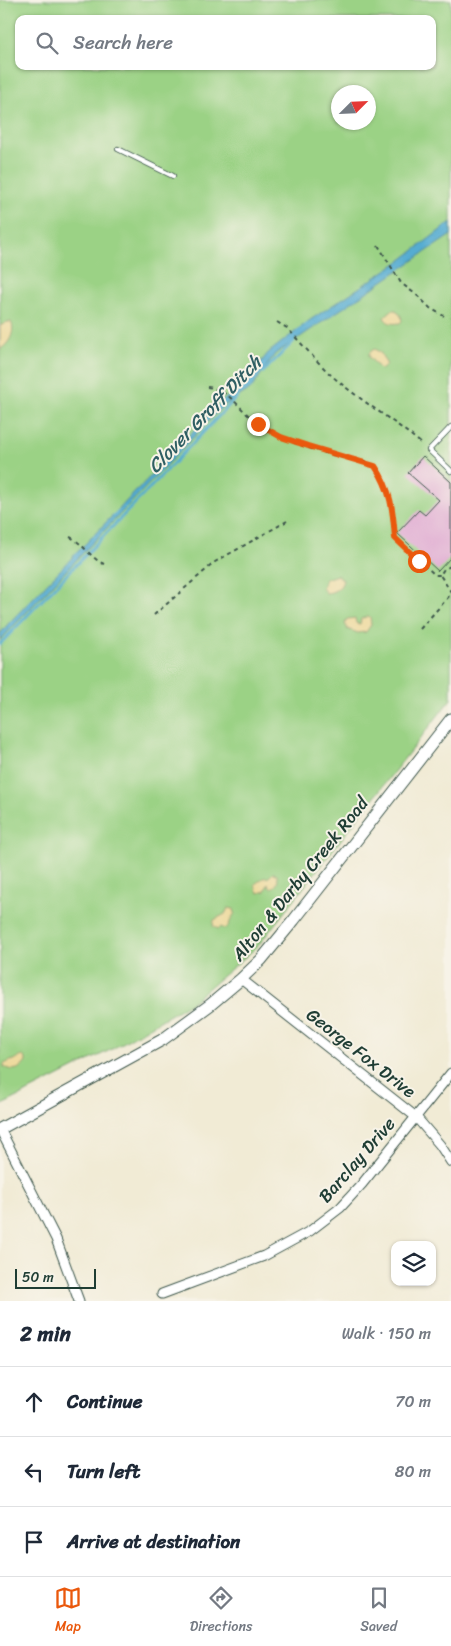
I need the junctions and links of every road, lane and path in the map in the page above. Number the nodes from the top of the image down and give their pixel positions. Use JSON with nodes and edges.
{"nodes":[{"id":1,"x":118,"y":149,"type":"dead end"},
{"id":2,"x":173,"y":176,"type":"dead end"},
{"id":3,"x":378,"y":245,"type":"dead end"},
{"id":4,"x":444,"y":316,"type":"dead end"},
{"id":5,"x":277,"y":322,"type":"dead end"},
{"id":6,"x":207,"y":386,"type":"dead end"},
{"id":7,"x":451,"y":427,"type":"edge"},
{"id":8,"x":429,"y":450,"type":"junction"},
{"id":9,"x":451,"y":471,"type":"edge"},
{"id":10,"x":287,"y":521,"type":"dead end"},
{"id":11,"x":70,"y":537,"type":"dead end"},
{"id":12,"x":104,"y":564,"type":"dead end"},
{"id":13,"x":451,"y":566,"type":"edge"},
{"id":14,"x":440,"y":575,"type":"junction"},
{"id":15,"x":451,"y":593,"type":"edge"},
{"id":16,"x":154,"y":615,"type":"dead end"},
{"id":17,"x":420,"y":629,"type":"dead end"},
{"id":18,"x":451,"y":719,"type":"edge"},
{"id":19,"x":241,"y":979,"type":"junction"},
{"id":20,"x":451,"y":1073,"type":"edge"},
{"id":21,"x":416,"y":1117,"type":"junction"},
{"id":22,"x":0,"y":1129,"type":"edge"},
{"id":23,"x":451,"y":1162,"type":"edge"},
{"id":24,"x":162,"y":1294,"type":"dead end"},
{"id":25,"x":79,"y":1301,"type":"edge"}],
"edges":[{"from":1,"to":2,"type":"lane"},
{"from":3,"to":4,"type":"path"},
{"from":5,"to":8,"type":"path"},
{"from":6,"to":14,"type":"path"},
{"from":7,"to":8,"type":"lane"},
{"from":8,"to":9,"type":"lane"},
{"from":10,"to":16,"type":"path"},
{"from":11,"to":12,"type":"path"},
{"from":13,"to":14,"type":"path"},
{"from":14,"to":15,"type":"path"},
{"from":15,"to":17,"type":"path"},
{"from":18,"to":19,"type":"street","name":"Alton & Darby Creek Road"},
{"from":19,"to":21,"type":"street","name":"George Fox Drive"},
{"from":19,"to":22,"type":"street","name":"Alton & Darby Creek Road"},
{"from":20,"to":21,"type":"street","name":"Barclay Drive"},
{"from":21,"to":23,"type":"street","name":"George Fox Drive"},
{"from":21,"to":24,"type":"street","name":"Barclay Drive"},
{"from":22,"to":25,"type":"street"}]}
